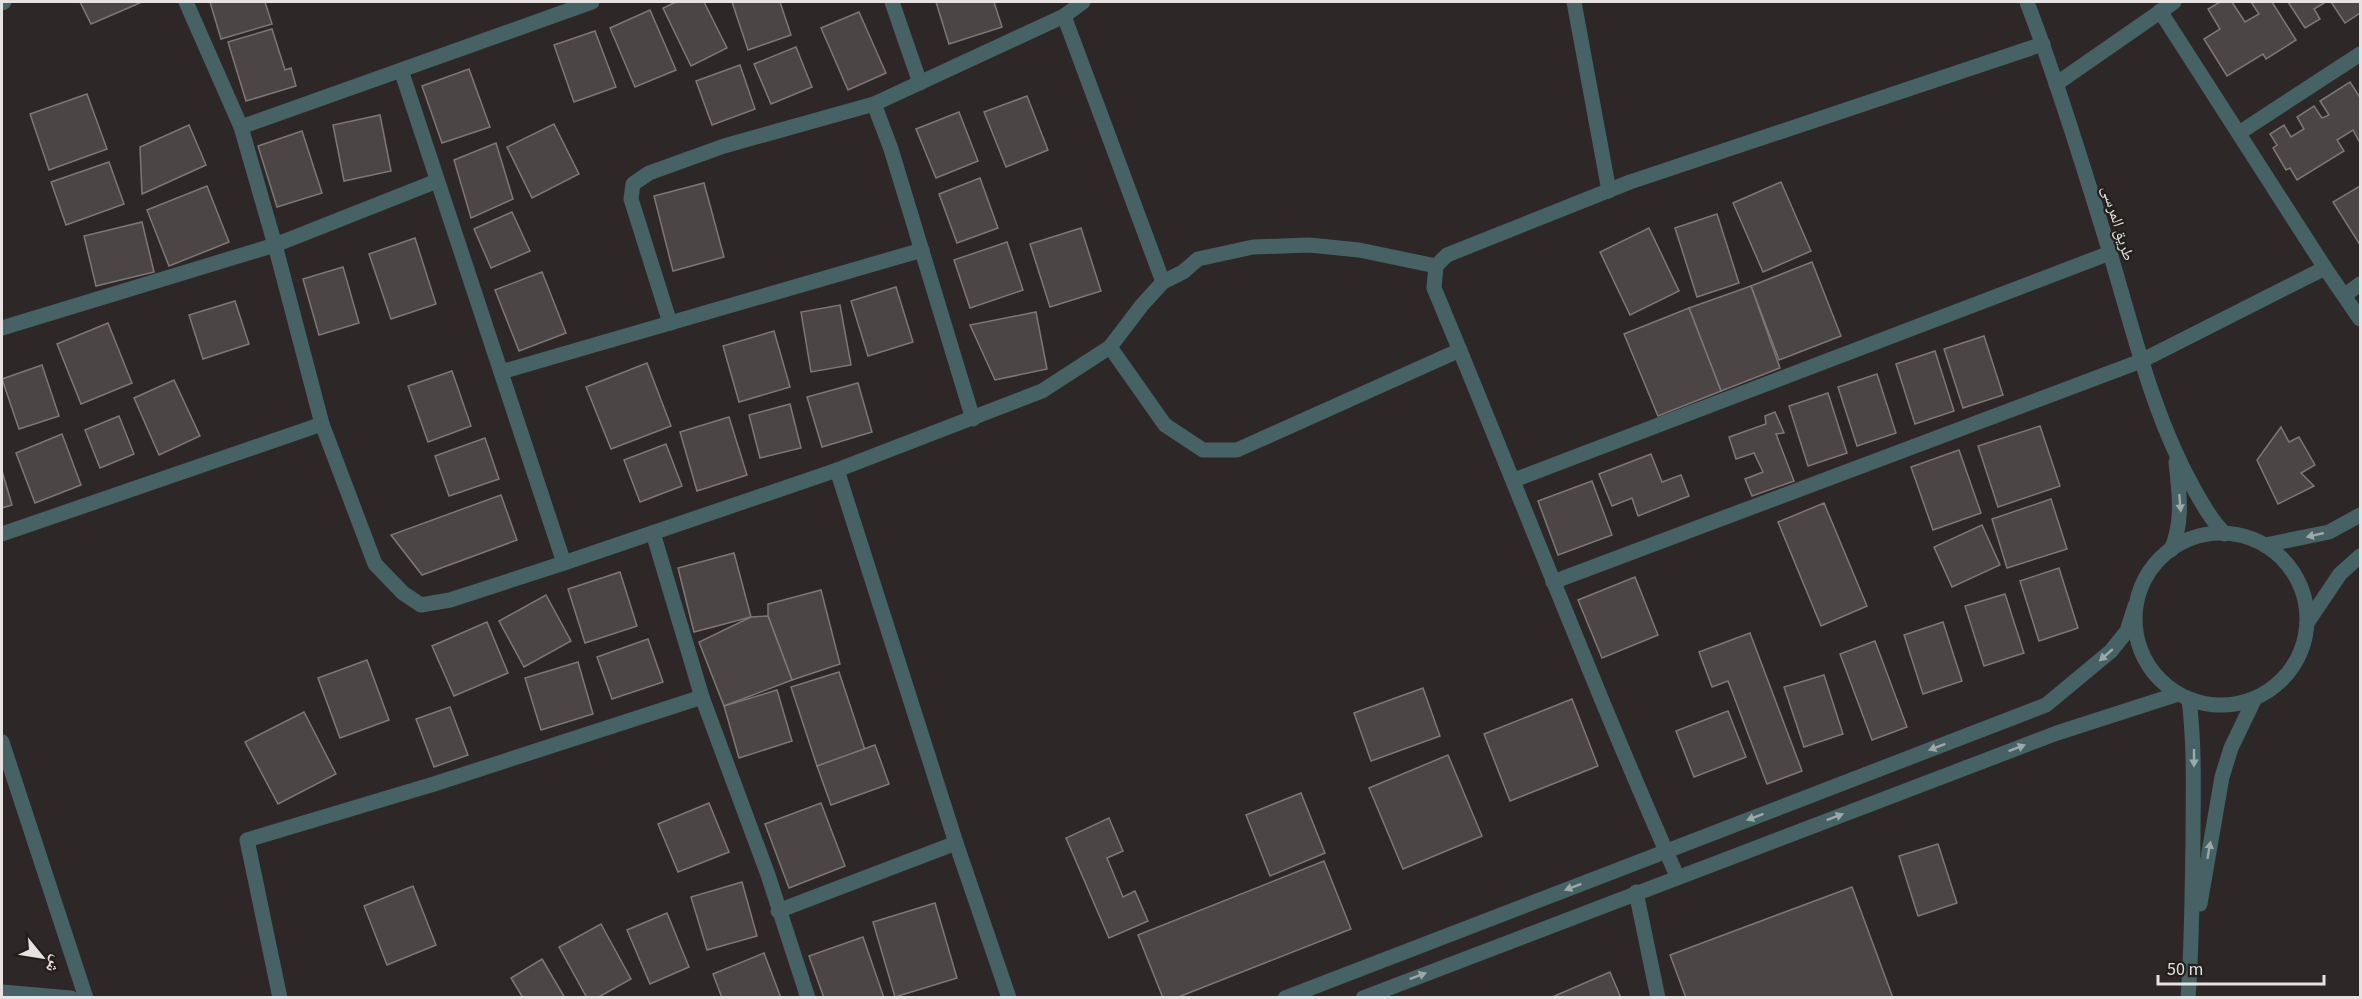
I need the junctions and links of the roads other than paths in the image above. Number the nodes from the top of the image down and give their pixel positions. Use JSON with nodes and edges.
{"nodes":[{"id":1,"x":186,"y":2,"type":"edge"},
{"id":2,"x":592,"y":2,"type":"edge"},
{"id":3,"x":892,"y":2,"type":"edge"},
{"id":4,"x":1083,"y":2,"type":"edge"},
{"id":5,"x":1574,"y":2,"type":"edge"},
{"id":6,"x":2027,"y":2,"type":"edge"},
{"id":7,"x":2174,"y":2,"type":"edge"},
{"id":8,"x":2160,"y":11,"type":"junction"},
{"id":9,"x":1064,"y":16,"type":"junction"},
{"id":10,"x":2043,"y":44,"type":"junction"},
{"id":11,"x":2361,"y":54,"type":"edge"},
{"id":12,"x":400,"y":70,"type":"junction"},
{"id":13,"x":920,"y":83,"type":"junction"},
{"id":14,"x":2056,"y":84,"type":"junction"},
{"id":15,"x":874,"y":104,"type":"junction"},
{"id":16,"x":241,"y":127,"type":"junction"},
{"id":17,"x":2239,"y":133,"type":"junction"},
{"id":18,"x":437,"y":181,"type":"junction"},
{"id":19,"x":1609,"y":191,"type":"junction"},
{"id":20,"x":275,"y":245,"type":"junction"},
{"id":21,"x":922,"y":250,"type":"junction"},
{"id":22,"x":2110,"y":253,"type":"junction"},
{"id":23,"x":1436,"y":266,"type":"junction"},
{"id":24,"x":2325,"y":268,"type":"junction"},
{"id":25,"x":1163,"y":282,"type":"junction"},
{"id":26,"x":2361,"y":284,"type":"edge"},
{"id":27,"x":2345,"y":295,"type":"junction"},
{"id":28,"x":2361,"y":319,"type":"edge"},
{"id":29,"x":670,"y":323,"type":"junction"},
{"id":30,"x":2,"y":328,"type":"edge"},
{"id":31,"x":1110,"y":347,"type":"junction"},
{"id":32,"x":1460,"y":350,"type":"junction"},
{"id":33,"x":2141,"y":361,"type":"junction"},
{"id":34,"x":501,"y":372,"type":"junction"},
{"id":35,"x":973,"y":419,"type":"junction"},
{"id":36,"x":322,"y":424,"type":"junction"},
{"id":37,"x":2175,"y":456,"type":"junction"},
{"id":38,"x":837,"y":470,"type":"junction"},
{"id":39,"x":1514,"y":480,"type":"junction"},
{"id":40,"x":2361,"y":515,"type":"edge"},
{"id":41,"x":653,"y":533,"type":"junction"},
{"id":42,"x":2,"y":534,"type":"edge"},
{"id":43,"x":2225,"y":534,"type":"junction"},
{"id":44,"x":2265,"y":544,"type":"junction"},
{"id":45,"x":2171,"y":550,"type":"junction"},
{"id":46,"x":2361,"y":556,"type":"edge"},
{"id":47,"x":564,"y":563,"type":"junction"},
{"id":48,"x":1553,"y":582,"type":"junction"},
{"id":49,"x":2135,"y":606,"type":"junction"},
{"id":50,"x":2307,"y":623,"type":"junction"},
{"id":51,"x":2184,"y":697,"type":"junction"},
{"id":52,"x":702,"y":698,"type":"junction"},
{"id":53,"x":2255,"y":698,"type":"junction"},
{"id":54,"x":2,"y":742,"type":"edge"},
{"id":55,"x":956,"y":843,"type":"junction"},
{"id":56,"x":1666,"y":851,"type":"junction"},
{"id":57,"x":1677,"y":876,"type":"junction"},
{"id":58,"x":1636,"y":892,"type":"junction"},
{"id":59,"x":778,"y":911,"type":"junction"},
{"id":60,"x":2192,"y":948,"type":"junction"},
{"id":61,"x":1397,"y":991,"type":"edge"},
{"id":62,"x":2,"y":993,"type":"edge"},
{"id":63,"x":71,"y":998,"type":"edge"},
{"id":64,"x":86,"y":998,"type":"edge"},
{"id":65,"x":280,"y":998,"type":"edge"},
{"id":66,"x":808,"y":998,"type":"edge"},
{"id":67,"x":1009,"y":998,"type":"edge"},
{"id":68,"x":1285,"y":998,"type":"edge"},
{"id":69,"x":1363,"y":998,"type":"edge"},
{"id":70,"x":1658,"y":998,"type":"edge"},
{"id":71,"x":2188,"y":998,"type":"edge"}],
"edges":[{"from":1,"to":16,"type":"street"},
{"from":2,"to":12,"type":"street"},
{"from":3,"to":13,"type":"street"},
{"from":4,"to":9,"type":"street"},
{"from":5,"to":19,"type":"street"},
{"from":6,"to":10,"type":"street","name":"طريق المرسى"},
{"from":7,"to":8,"type":"street"},
{"from":8,"to":14,"type":"street"},
{"from":8,"to":17,"type":"street"},
{"from":9,"to":13,"type":"street"},
{"from":9,"to":25,"type":"street"},
{"from":10,"to":14,"type":"street","name":"طريق المرسى"},
{"from":10,"to":19,"type":"street"},
{"from":11,"to":17,"type":"street"},
{"from":12,"to":16,"type":"street"},
{"from":12,"to":18,"type":"street"},
{"from":13,"to":15,"type":"street"},
{"from":14,"to":22,"type":"street","name":"طريق المرسى"},
{"from":15,"to":21,"type":"street"},
{"from":15,"to":29,"type":"street"},
{"from":16,"to":20,"type":"street"},
{"from":17,"to":24,"type":"street"},
{"from":18,"to":20,"type":"street"},
{"from":18,"to":34,"type":"street"},
{"from":19,"to":23,"type":"street"},
{"from":20,"to":30,"type":"street"},
{"from":20,"to":36,"type":"street"},
{"from":21,"to":29,"type":"street"},
{"from":21,"to":35,"type":"street"},
{"from":22,"to":33,"type":"street","name":"طريق المرسى"},
{"from":22,"to":39,"type":"street"},
{"from":23,"to":25,"type":"street"},
{"from":23,"to":32,"type":"street"},
{"from":24,"to":27,"type":"street"},
{"from":24,"to":33,"type":"street"},
{"from":25,"to":31,"type":"street"},
{"from":26,"to":27,"type":"street"},
{"from":27,"to":28,"type":"street"},
{"from":29,"to":34,"type":"street"},
{"from":31,"to":32,"type":"street"},
{"from":31,"to":35,"type":"street"},
{"from":32,"to":39,"type":"street"},
{"from":33,"to":37,"type":"street","name":"طريق المرسى"},
{"from":33,"to":48,"type":"street"},
{"from":34,"to":47,"type":"street"},
{"from":35,"to":38,"type":"street"},
{"from":36,"to":42,"type":"street"},
{"from":36,"to":47,"type":"street"},
{"from":37,"to":43,"type":"street","name":"طريق المرسى"},
{"from":37,"to":45,"type":"street","name":"طريق المرسى","one_way":true},
{"from":38,"to":41,"type":"street"},
{"from":38,"to":55,"type":"street"},
{"from":39,"to":48,"type":"street"},
{"from":40,"to":44,"type":"street","one_way":true},
{"from":41,"to":47,"type":"street"},
{"from":41,"to":52,"type":"street"},
{"from":43,"to":44,"type":"street"},
{"from":43,"to":45,"type":"street"},
{"from":44,"to":50,"type":"street"},
{"from":45,"to":49,"type":"street"},
{"from":46,"to":50,"type":"street"},
{"from":48,"to":56,"type":"street"},
{"from":49,"to":51,"type":"street"},
{"from":49,"to":56,"type":"street","one_way":true},
{"from":50,"to":53,"type":"street"},
{"from":51,"to":53,"type":"street"},
{"from":57,"to":51,"type":"street","one_way":true},
{"from":51,"to":60,"type":"street","one_way":true},
{"from":52,"to":59,"type":"street"},
{"from":52,"to":65,"type":"street"},
{"from":60,"to":53,"type":"street","one_way":true},
{"from":54,"to":64,"type":"street"},
{"from":55,"to":59,"type":"street"},
{"from":55,"to":67,"type":"street"},
{"from":56,"to":57,"type":"street"},
{"from":56,"to":68,"type":"street","one_way":true},
{"from":57,"to":58,"type":"street"},
{"from":61,"to":58,"type":"street","one_way":true},
{"from":58,"to":70,"type":"street"},
{"from":59,"to":66,"type":"street"},
{"from":60,"to":71,"type":"street"},
{"from":61,"to":69,"type":"street"},
{"from":62,"to":63,"type":"street"}]}
